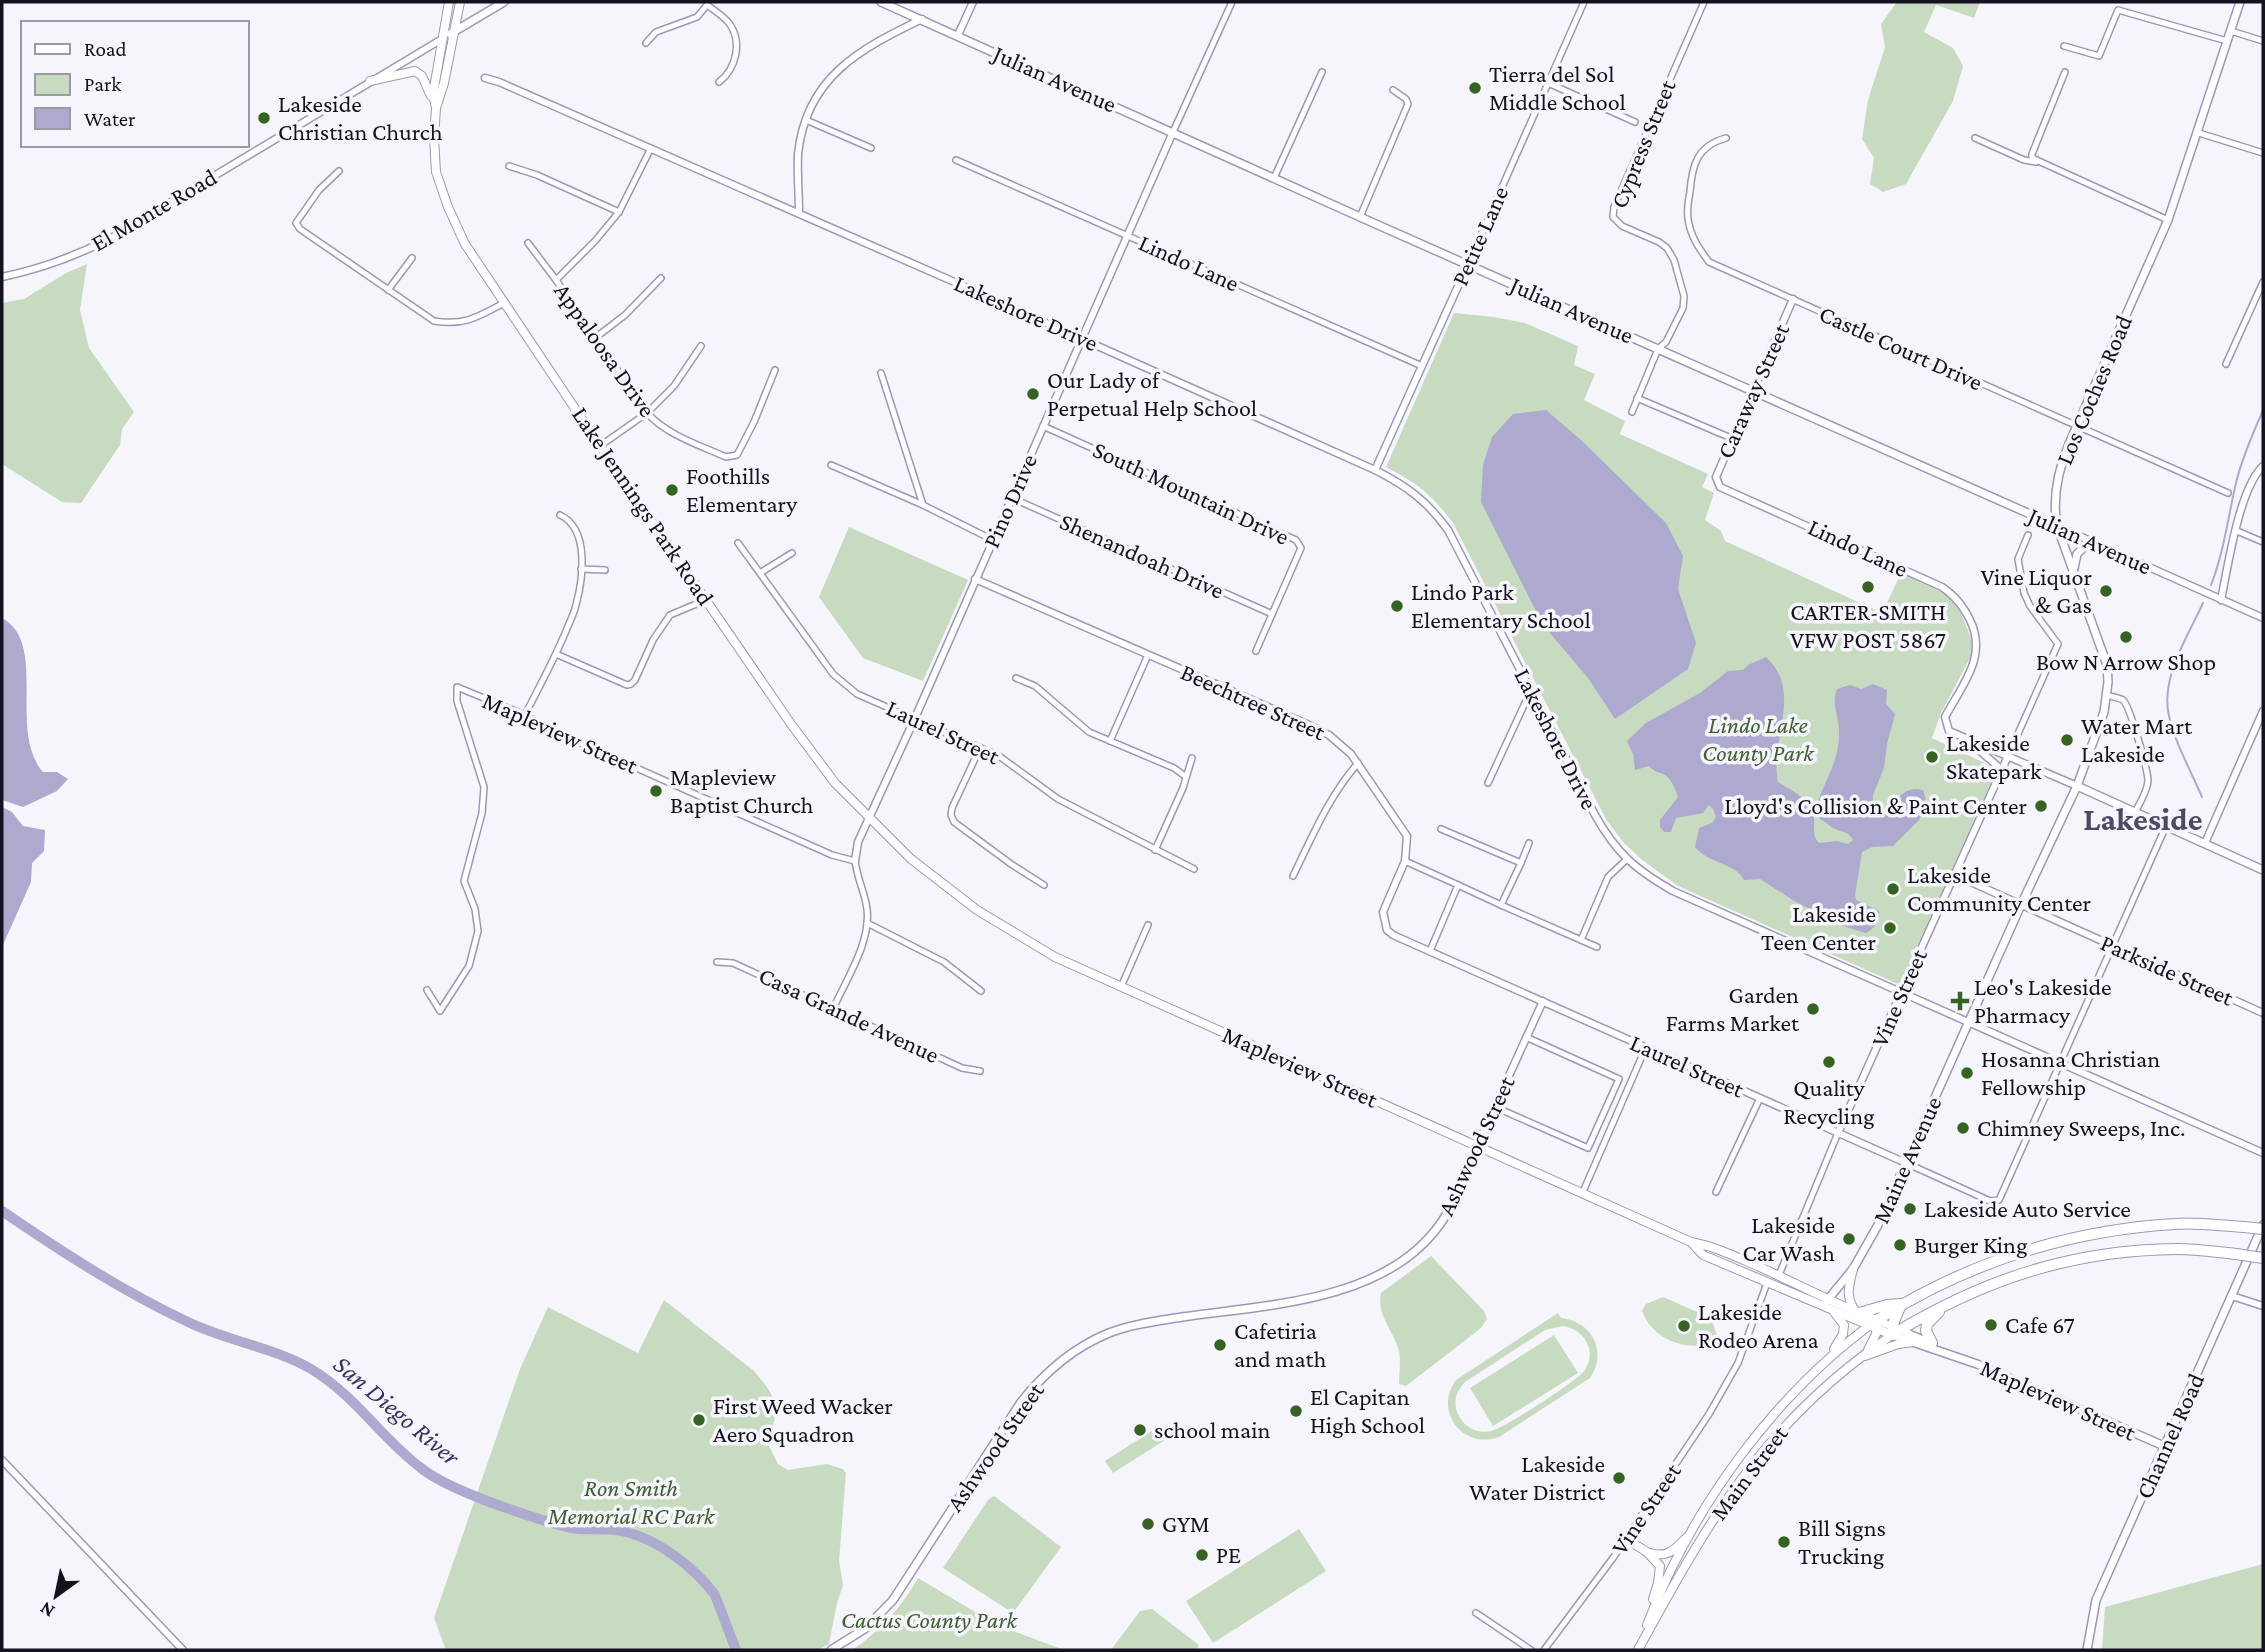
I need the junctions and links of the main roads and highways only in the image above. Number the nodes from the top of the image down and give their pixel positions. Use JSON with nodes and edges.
{"nodes":[{"id":1,"x":449,"y":2,"type":"edge"},
{"id":2,"x":460,"y":2,"type":"edge"},
{"id":3,"x":504,"y":2,"type":"edge"},
{"id":4,"x":881,"y":2,"type":"edge"},
{"id":5,"x":2240,"y":2,"type":"edge"},
{"id":6,"x":455,"y":31,"type":"junction"},
{"id":7,"x":442,"y":39,"type":"junction"},
{"id":8,"x":370,"y":81,"type":"road end"},
{"id":9,"x":436,"y":108,"type":"junction"},
{"id":10,"x":2057,"y":526,"type":"junction"},
{"id":11,"x":2090,"y":541,"type":"road end"},
{"id":12,"x":2074,"y":572,"type":"junction"},
{"id":13,"x":2107,"y":695,"type":"joint"},
{"id":14,"x":2077,"y":786,"type":"junction"},
{"id":15,"x":922,"y":868,"type":"joint"},
{"id":16,"x":2263,"y":870,"type":"edge"},
{"id":17,"x":1477,"y":1146,"type":"junction"},
{"id":18,"x":2263,"y":1227,"type":"edge"},
{"id":19,"x":1691,"y":1242,"type":"junction"},
{"id":20,"x":2263,"y":1258,"type":"edge"},
{"id":21,"x":1853,"y":1269,"type":"junction"},
{"id":22,"x":1902,"y":1304,"type":"junction"},
{"id":23,"x":1827,"y":1305,"type":"junction"},
{"id":24,"x":1946,"y":1306,"type":"junction"},
{"id":25,"x":1857,"y":1312,"type":"junction"},
{"id":26,"x":1874,"y":1325,"type":"junction"},
{"id":27,"x":1895,"y":1331,"type":"junction"},
{"id":28,"x":1914,"y":1342,"type":"junction"},
{"id":29,"x":1932,"y":1343,"type":"junction"},
{"id":30,"x":1951,"y":1354,"type":"junction"},
{"id":31,"x":1864,"y":1355,"type":"junction"},
{"id":32,"x":1829,"y":1357,"type":"junction"},
{"id":33,"x":2164,"y":1446,"type":"junction"},
{"id":34,"x":1698,"y":1524,"type":"junction"},
{"id":35,"x":1626,"y":1539,"type":"road end"},
{"id":36,"x":1647,"y":1552,"type":"junction"},
{"id":37,"x":831,"y":1650,"type":"edge"},
{"id":38,"x":1638,"y":1650,"type":"edge"},
{"id":39,"x":2087,"y":1650,"type":"edge"}],
"edges":[{"from":1,"to":7,"type":"main road","name":"Lake Jennings Park Road"},
{"from":2,"to":6,"type":"main road","name":"Lake Jennings Park Road"},
{"from":3,"to":6,"type":"main road"},
{"from":4,"to":10,"type":"main road","name":"Julian Avenue"},
{"from":5,"to":10,"type":"main road","name":"Los Coches Road"},
{"from":6,"to":7,"type":"main road"},
{"from":6,"to":9,"type":"main road","name":"Lake Jennings Park Road"},
{"from":7,"to":9,"type":"main road","name":"Lake Jennings Park Road"},
{"from":8,"to":9,"type":"main road"},
{"from":9,"to":15,"type":"main road","name":"Lake Jennings Park Road"},
{"from":10,"to":12,"type":"main road","name":"Los Coches Road"},
{"from":11,"to":12,"type":"main road"},
{"from":12,"to":13,"type":"main road","name":"Los Coches Road"},
{"from":13,"to":14,"type":"main road","name":"Maine Avenue"},
{"from":14,"to":16,"type":"main road"},
{"from":14,"to":21,"type":"main road","name":"Maine Avenue"},
{"from":15,"to":17,"type":"main road","name":"Mapleview Street"},
{"from":17,"to":19,"type":"main road","name":"Mapleview Street"},
{"from":17,"to":37,"type":"main road","name":"Ashwood Street"},
{"from":18,"to":22,"type":"highway","bridge":true},
{"from":18,"to":33,"type":"main road","name":"Channel Road"},
{"from":19,"to":23,"type":"main road","name":"Mapleview Street"},
{"from":19,"to":23,"type":"main road","name":"Mapleview Street"},
{"from":20,"to":24,"type":"highway","bridge":true},
{"from":21,"to":23,"type":"main road","name":"Maine Avenue"},
{"from":21,"to":25,"type":"main road"},
{"from":22,"to":25,"type":"highway"},
{"from":22,"to":26,"type":"highway"},
{"from":22,"to":27,"type":"highway"},
{"from":23,"to":25,"type":"main road","name":"Mapleview Street"},
{"from":23,"to":26,"type":"main road","name":"Mapleview Street"},
{"from":23,"to":32,"type":"main road"},
{"from":24,"to":27,"type":"highway"},
{"from":24,"to":29,"type":"highway"},
{"from":25,"to":26,"type":"main road","name":"Mapleview Street"},
{"from":26,"to":27,"type":"main road","name":"Mapleview Street"},
{"from":26,"to":31,"type":"main road"},
{"from":26,"to":32,"type":"main road","name":"Main Street"},
{"from":27,"to":28,"type":"main road","name":"Mapleview Street"},
{"from":27,"to":29,"type":"main road","name":"Mapleview Street"},
{"from":27,"to":31,"type":"main road","name":"Main Street"},
{"from":28,"to":30,"type":"main road","name":"Mapleview Street"},
{"from":28,"to":31,"type":"main road"},
{"from":29,"to":30,"type":"main road","name":"Mapleview Street"},
{"from":30,"to":33,"type":"main road","name":"Mapleview Street"},
{"from":31,"to":38,"type":"main road","name":"Main Street"},
{"from":32,"to":34,"type":"main road","name":"Main Street"},
{"from":33,"to":39,"type":"main road","name":"Channel Road"},
{"from":34,"to":36,"type":"main road"},
{"from":34,"to":38,"type":"main road","name":"Main Street"},
{"from":35,"to":36,"type":"main road"},
{"from":36,"to":38,"type":"main road"}]}
